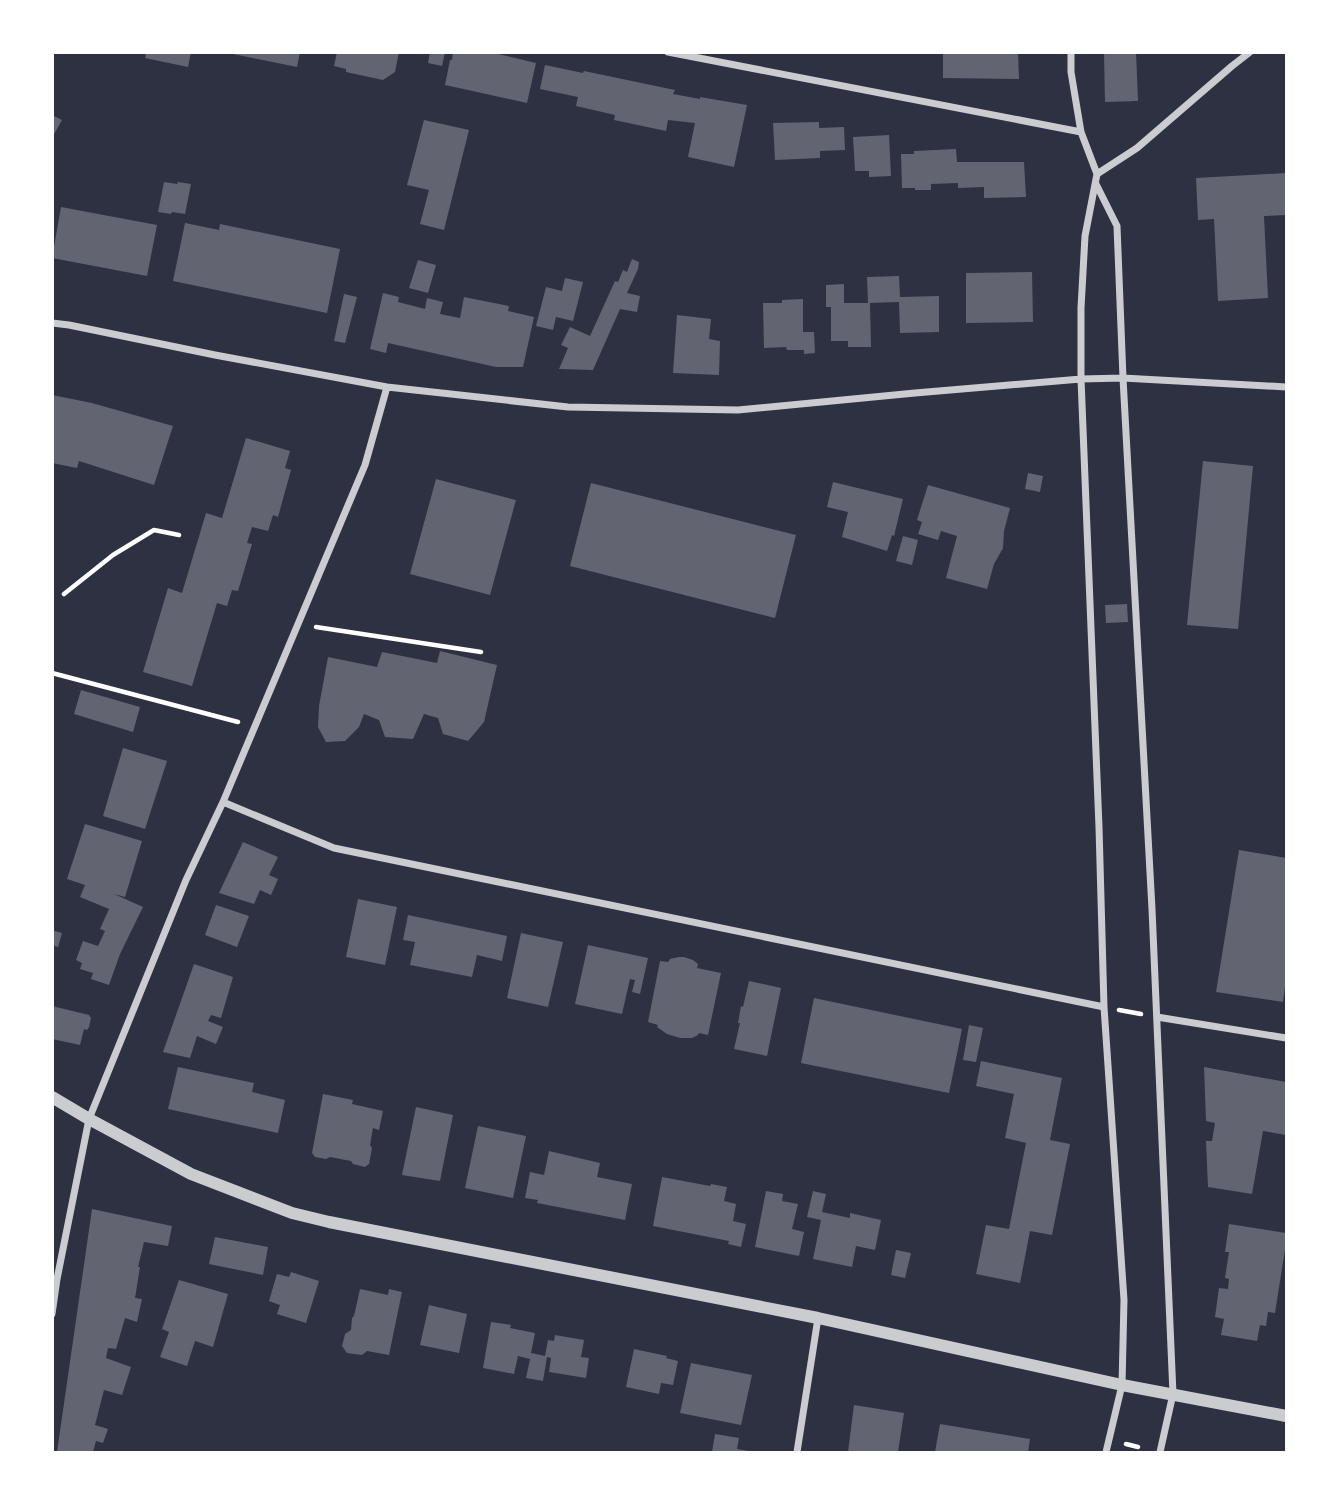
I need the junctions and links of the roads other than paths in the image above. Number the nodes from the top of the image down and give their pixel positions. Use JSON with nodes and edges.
{"nodes":[{"id":1,"x":668,"y":52,"type":"edge"},
{"id":2,"x":1070,"y":52,"type":"edge"},
{"id":3,"x":1250,"y":52,"type":"edge"},
{"id":4,"x":1081,"y":132,"type":"junction"},
{"id":5,"x":1097,"y":174,"type":"junction"},
{"id":6,"x":1096,"y":183,"type":"junction"},
{"id":7,"x":52,"y":323,"type":"edge"},
{"id":8,"x":1123,"y":378,"type":"junction"},
{"id":9,"x":1081,"y":379,"type":"junction"},
{"id":10,"x":387,"y":387,"type":"junction"},
{"id":11,"x":1286,"y":387,"type":"edge"},
{"id":12,"x":223,"y":802,"type":"junction"},
{"id":13,"x":1104,"y":1007,"type":"junction"},
{"id":14,"x":1157,"y":1017,"type":"junction"},
{"id":15,"x":1286,"y":1038,"type":"edge"},
{"id":16,"x":52,"y":1097,"type":"edge"},
{"id":17,"x":89,"y":1119,"type":"junction"},
{"id":18,"x":52,"y":1314,"type":"edge"},
{"id":19,"x":818,"y":1318,"type":"junction"},
{"id":20,"x":1122,"y":1385,"type":"junction"},
{"id":21,"x":1173,"y":1394,"type":"junction"},
{"id":22,"x":1286,"y":1416,"type":"edge"},
{"id":23,"x":797,"y":1452,"type":"edge"},
{"id":24,"x":1106,"y":1452,"type":"edge"},
{"id":25,"x":1160,"y":1452,"type":"edge"}],
"edges":[{"from":1,"to":4,"type":"street"},
{"from":2,"to":4,"type":"street"},
{"from":3,"to":5,"type":"street"},
{"from":4,"to":5,"type":"street"},
{"from":5,"to":6,"type":"street"},
{"from":6,"to":8,"type":"street"},
{"from":6,"to":9,"type":"street"},
{"from":7,"to":10,"type":"street"},
{"from":8,"to":9,"type":"street"},
{"from":8,"to":11,"type":"street"},
{"from":8,"to":14,"type":"street"},
{"from":9,"to":10,"type":"street"},
{"from":9,"to":13,"type":"street"},
{"from":10,"to":12,"type":"street"},
{"from":12,"to":13,"type":"street"},
{"from":12,"to":17,"type":"street"},
{"from":13,"to":20,"type":"street"},
{"from":14,"to":15,"type":"street"},
{"from":14,"to":21,"type":"street"},
{"from":16,"to":17,"type":"street"},
{"from":17,"to":18,"type":"street"},
{"from":17,"to":19,"type":"street"},
{"from":19,"to":20,"type":"street"},
{"from":19,"to":23,"type":"street"},
{"from":20,"to":21,"type":"street"},
{"from":20,"to":24,"type":"street"},
{"from":21,"to":22,"type":"street"},
{"from":21,"to":25,"type":"street"}]}
